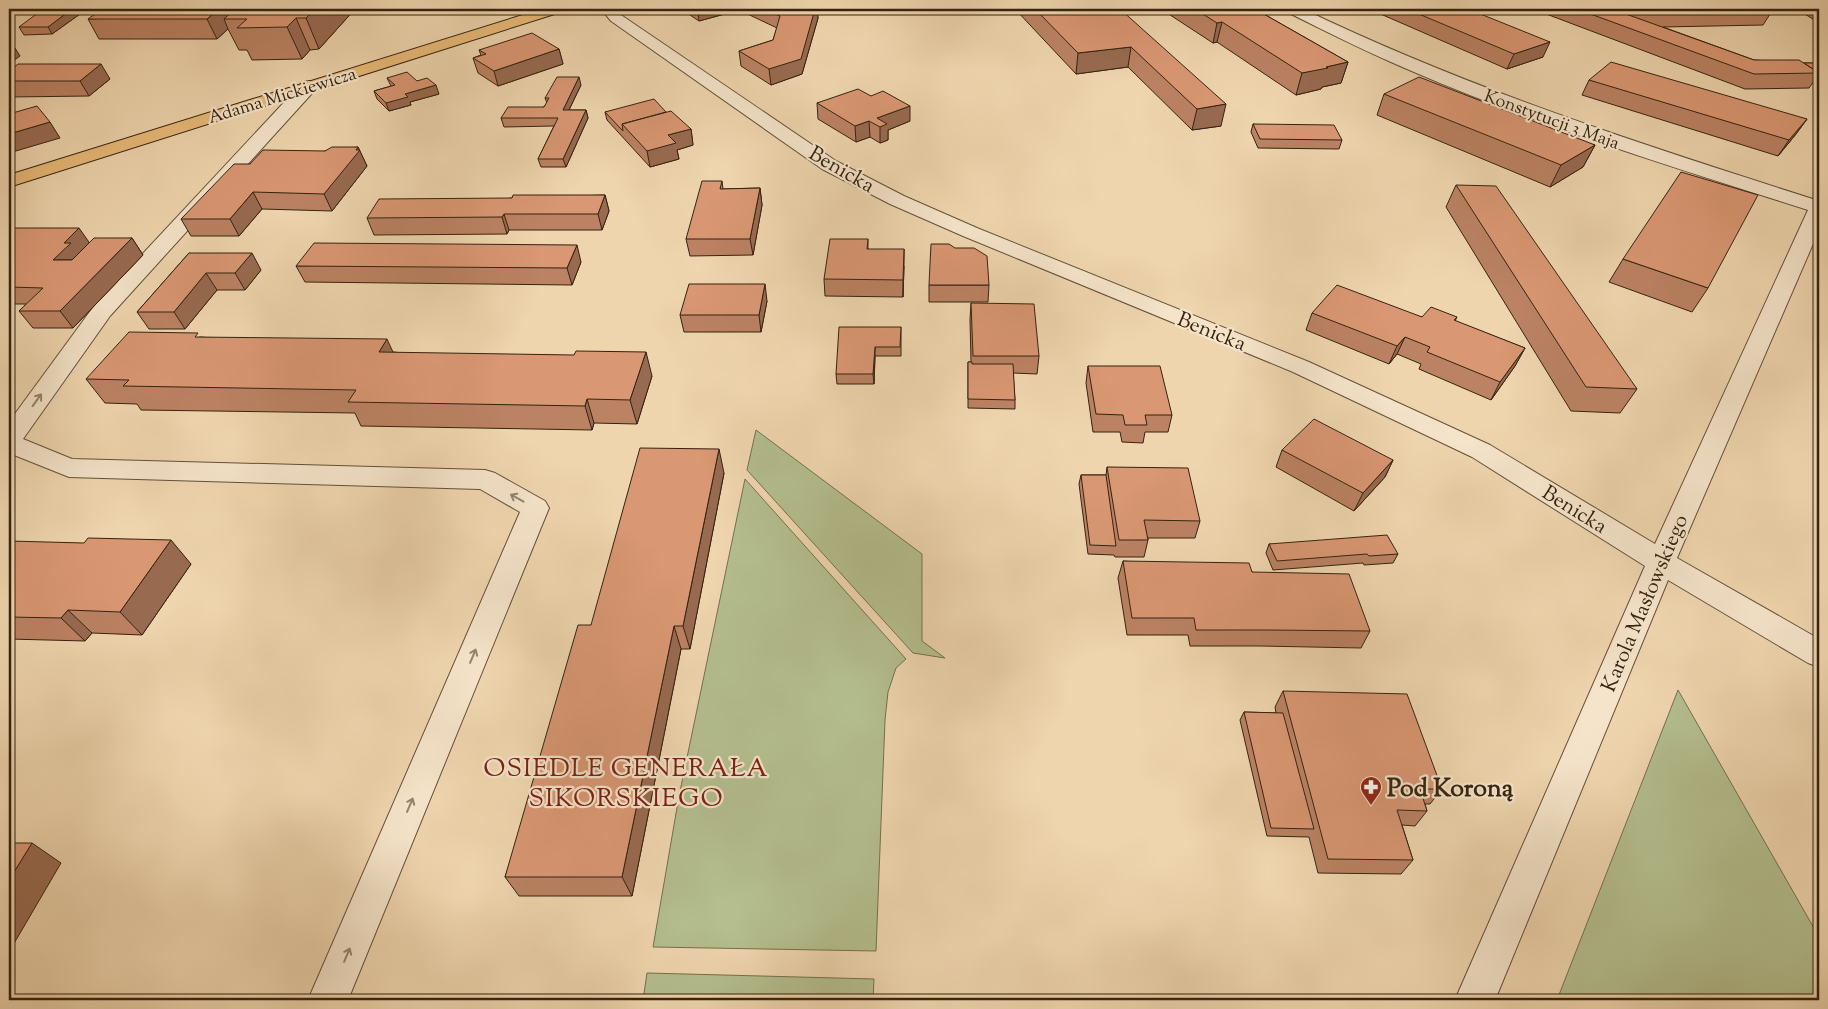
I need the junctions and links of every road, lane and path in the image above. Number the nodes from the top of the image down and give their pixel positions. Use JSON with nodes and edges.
{"nodes":[{"id":1,"x":556,"y":9,"type":"edge"},
{"id":2,"x":608,"y":9,"type":"edge"},
{"id":3,"x":1292,"y":9,"type":"edge"},
{"id":4,"x":309,"y":86,"type":"junction"},
{"id":5,"x":9,"y":181,"type":"edge"},
{"id":6,"x":1819,"y":207,"type":"edge"},
{"id":7,"x":9,"y":441,"type":"edge"},
{"id":8,"x":1661,"y":562,"type":"junction"},
{"id":9,"x":1819,"y":654,"type":"edge"},
{"id":10,"x":328,"y":1000,"type":"edge"},
{"id":11,"x":1475,"y":1000,"type":"edge"}],
"edges":[{"from":1,"to":4,"type":"main road","name":"Adama Mickiewicza"},
{"from":2,"to":8,"type":"street","name":"Benicka"},
{"from":3,"to":6,"type":"street","name":"Konstytucji 3 Maja"},
{"from":4,"to":5,"type":"main road","name":"Adama Mickiewicza"},
{"from":7,"to":4,"type":"street","one_way":true},
{"from":6,"to":8,"type":"street","name":"Karola Masłowskiego"},
{"from":10,"to":7,"type":"street","one_way":true},
{"from":8,"to":9,"type":"street","name":"Benicka"},
{"from":8,"to":11,"type":"street","name":"Karola Masłowskiego"}]}
